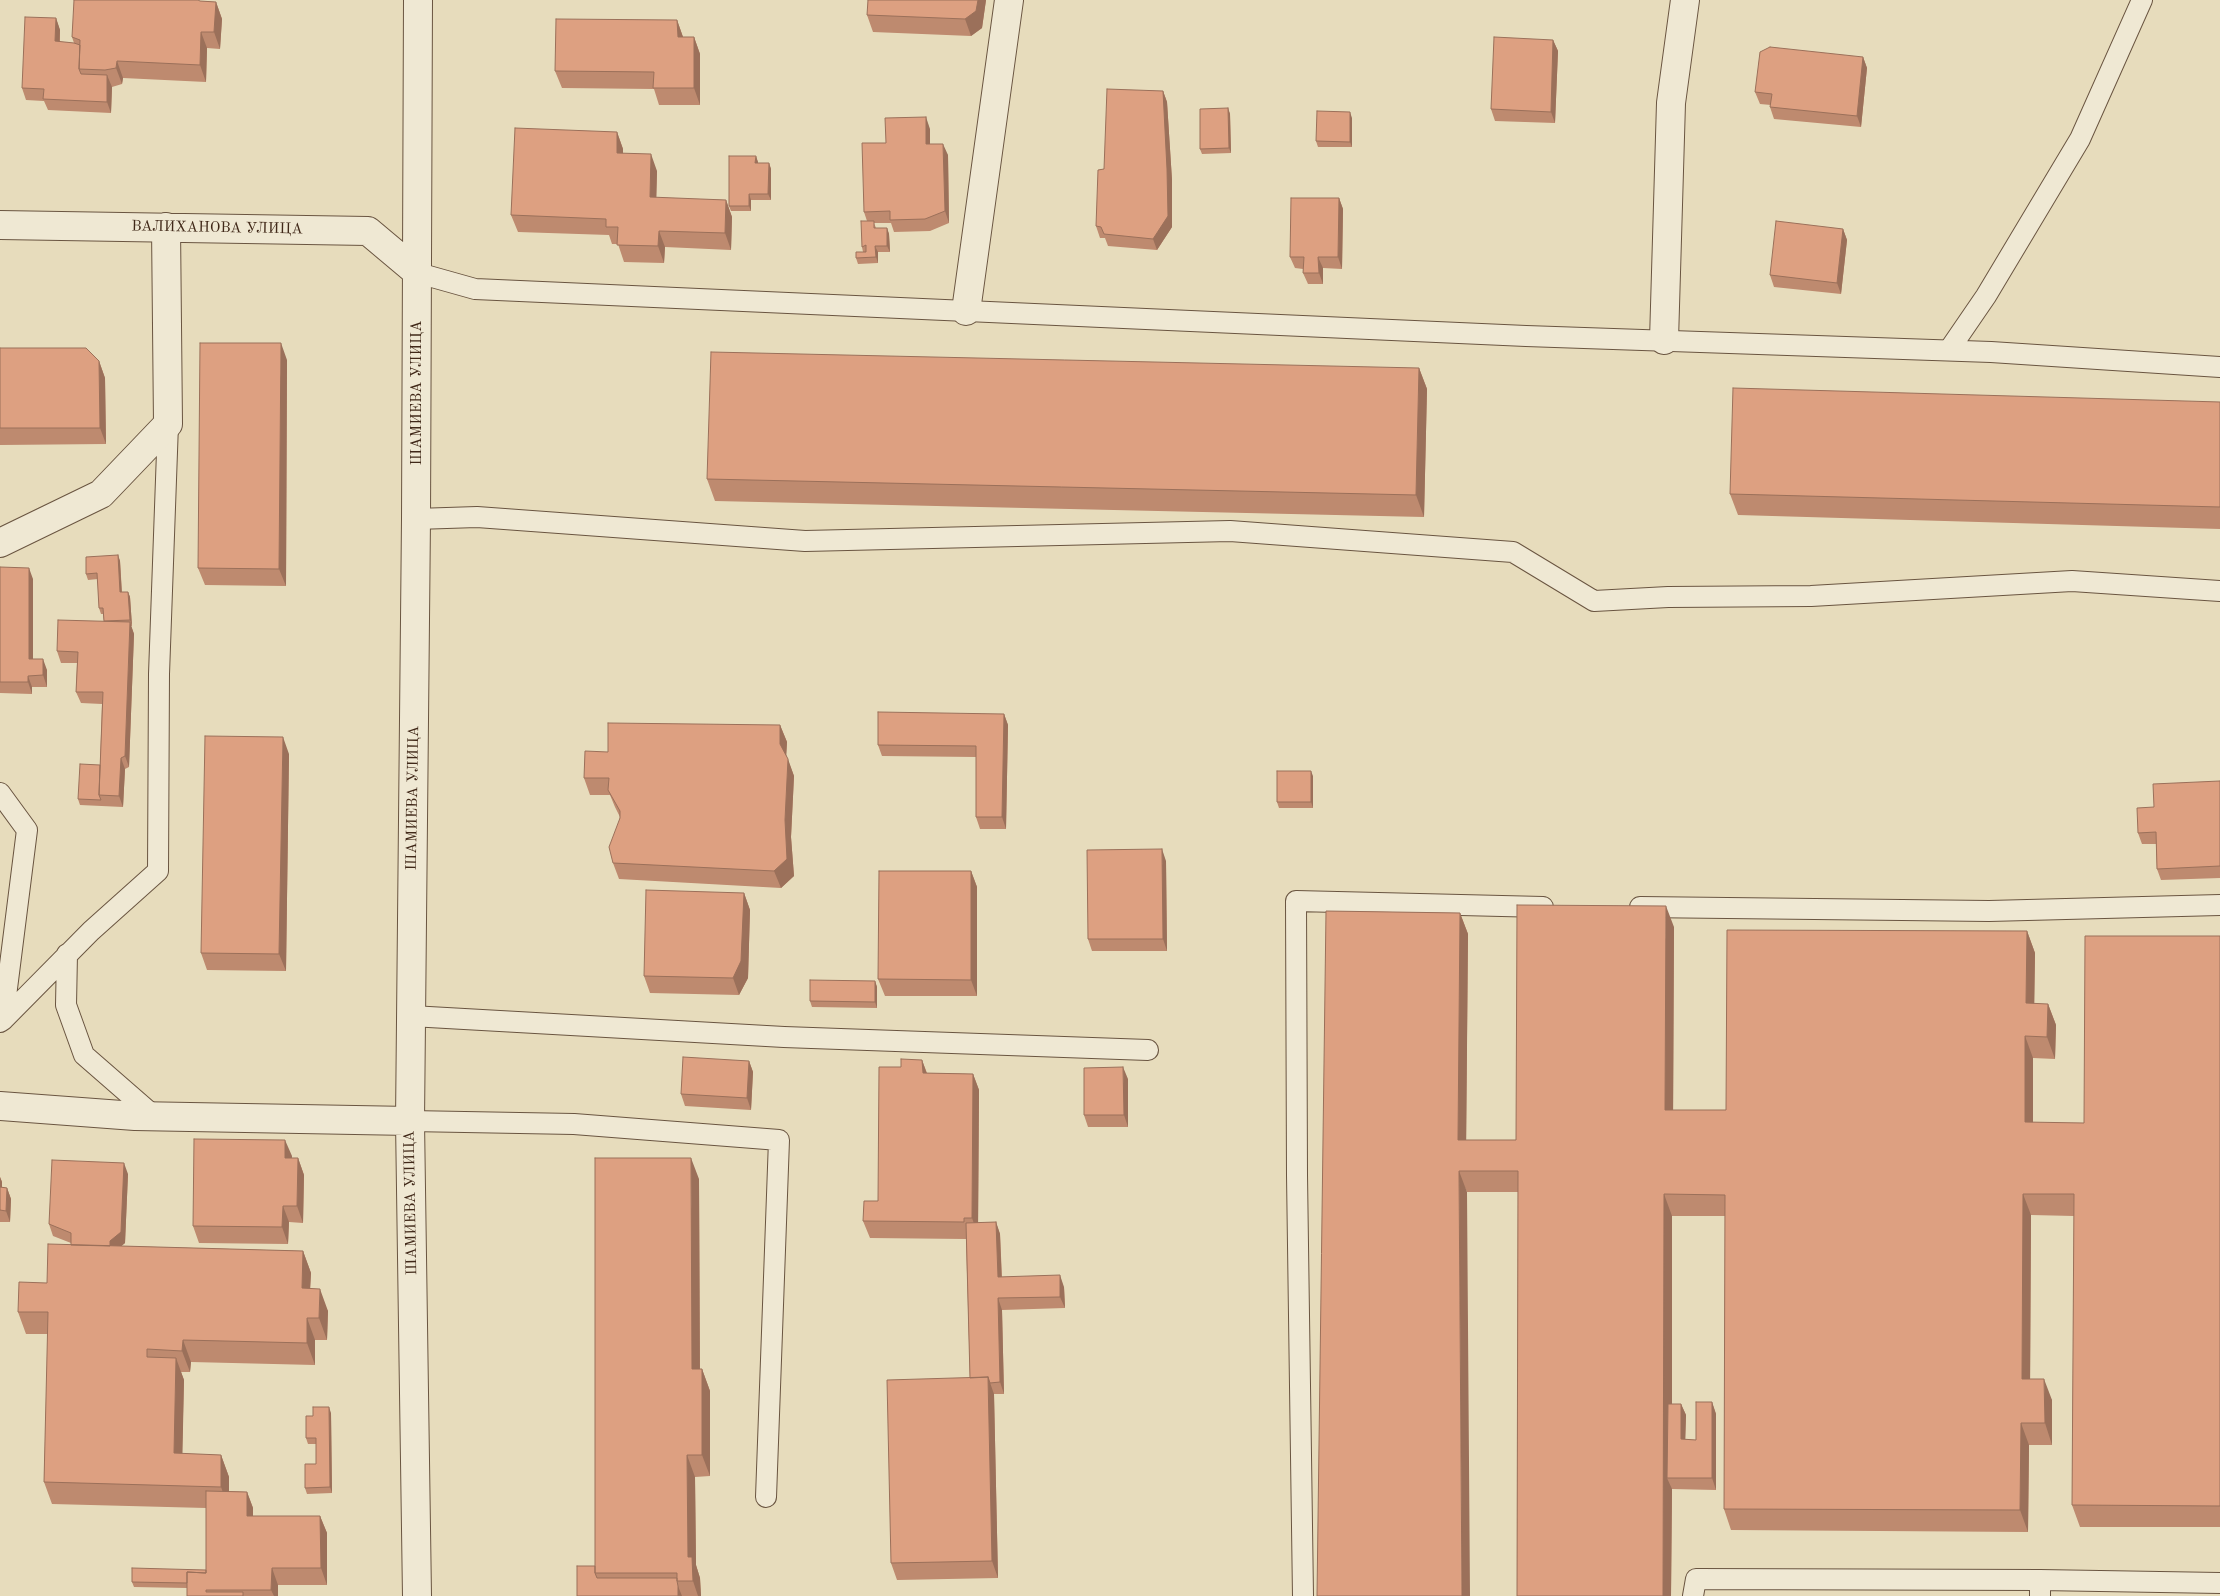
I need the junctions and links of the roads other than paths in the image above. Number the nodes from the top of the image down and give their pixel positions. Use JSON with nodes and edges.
{"nodes":[{"id":1,"x":418,"y":0,"type":"edge"},
{"id":2,"x":1009,"y":0,"type":"edge"},
{"id":3,"x":1685,"y":0,"type":"edge"},
{"id":4,"x":2142,"y":0,"type":"edge"},
{"id":5,"x":0,"y":225,"type":"edge"},
{"id":6,"x":166,"y":227,"type":"junction"},
{"id":7,"x":418,"y":273,"type":"junction"},
{"id":8,"x":966,"y":311,"type":"junction"},
{"id":9,"x":1664,"y":340,"type":"junction"},
{"id":10,"x":1949,"y":350,"type":"junction"},
{"id":11,"x":2220,"y":366,"type":"edge"},
{"id":12,"x":168,"y":424,"type":"junction"},
{"id":13,"x":416,"y":519,"type":"junction"},
{"id":14,"x":0,"y":543,"type":"edge"},
{"id":15,"x":2220,"y":591,"type":"edge"},
{"id":16,"x":0,"y":793,"type":"edge"},
{"id":17,"x":2220,"y":905,"type":"edge"},
{"id":18,"x":1559,"y":907,"type":"edge"},
{"id":19,"x":1619,"y":907,"type":"edge"},
{"id":20,"x":67,"y":954,"type":"junction"},
{"id":21,"x":411,"y":1016,"type":"junction"},
{"id":22,"x":2,"y":1021,"type":"edge"},
{"id":23,"x":1148,"y":1050,"type":"dead end"},
{"id":24,"x":0,"y":1106,"type":"edge"},
{"id":25,"x":154,"y":1116,"type":"junction"},
{"id":26,"x":410,"y":1121,"type":"junction"},
{"id":27,"x":766,"y":1497,"type":"dead end"},
{"id":28,"x":2220,"y":1584,"type":"edge"},
{"id":29,"x":2040,"y":1588,"type":"edge"},
{"id":30,"x":417,"y":1596,"type":"edge"},
{"id":31,"x":1303,"y":1596,"type":"edge"},
{"id":32,"x":1693,"y":1596,"type":"edge"}],
"edges":[{"from":1,"to":7,"type":"street","name":"ШАМИЕВА УЛИЦА"},
{"from":2,"to":8,"type":"street"},
{"from":3,"to":9,"type":"street"},
{"from":4,"to":10,"type":"lane"},
{"from":5,"to":6,"type":"street","name":"ВАЛИХАНОВА УЛИЦА"},
{"from":6,"to":7,"type":"street","name":"ВАЛИХАНОВА УЛИЦА"},
{"from":6,"to":12,"type":"street"},
{"from":7,"to":8,"type":"lane"},
{"from":7,"to":13,"type":"street","name":"ШАМИЕВА УЛИЦА"},
{"from":8,"to":9,"type":"lane"},
{"from":9,"to":10,"type":"lane"},
{"from":10,"to":11,"type":"lane"},
{"from":12,"to":14,"type":"street"},
{"from":12,"to":20,"type":"lane"},
{"from":13,"to":15,"type":"lane"},
{"from":13,"to":21,"type":"street","name":"ШАМИЕВА УЛИЦА"},
{"from":16,"to":22,"type":"lane"},
{"from":17,"to":19,"type":"lane"},
{"from":18,"to":31,"type":"lane"},
{"from":20,"to":22,"type":"lane"},
{"from":20,"to":25,"type":"lane"},
{"from":21,"to":23,"type":"lane"},
{"from":21,"to":26,"type":"street","name":"ШАМИЕВА УЛИЦА"},
{"from":24,"to":25,"type":"street"},
{"from":25,"to":26,"type":"street"},
{"from":26,"to":27,"type":"lane"},
{"from":26,"to":30,"type":"street","name":"ШАМИЕВА УЛИЦА"},
{"from":28,"to":29,"type":"lane"},
{"from":29,"to":32,"type":"lane"}]}
